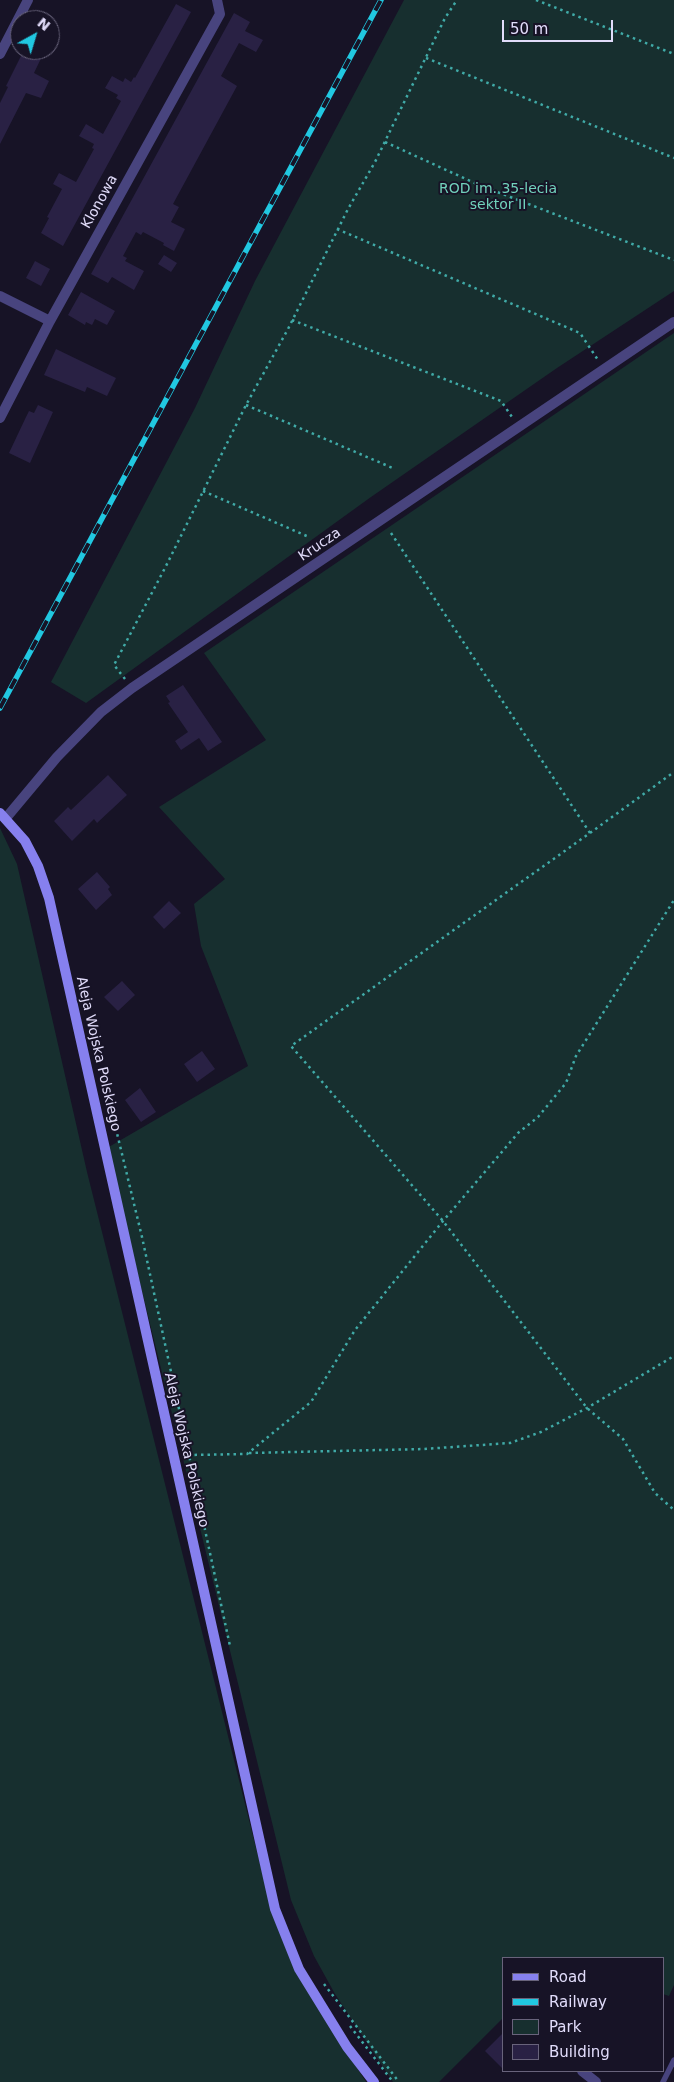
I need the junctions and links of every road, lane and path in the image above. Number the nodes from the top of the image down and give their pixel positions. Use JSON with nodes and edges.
{"nodes":[{"id":1,"x":27,"y":0,"type":"edge"},
{"id":2,"x":216,"y":0,"type":"edge"},
{"id":3,"x":457,"y":0,"type":"edge"},
{"id":4,"x":536,"y":0,"type":"edge"},
{"id":5,"x":0,"y":54,"type":"edge"},
{"id":6,"x":674,"y":54,"type":"edge"},
{"id":7,"x":426,"y":58,"type":"junction"},
{"id":8,"x":385,"y":142,"type":"junction"},
{"id":9,"x":674,"y":158,"type":"edge"},
{"id":10,"x":337,"y":229,"type":"junction"},
{"id":11,"x":674,"y":260,"type":"edge"},
{"id":12,"x":0,"y":296,"type":"edge"},
{"id":13,"x":292,"y":320,"type":"junction"},
{"id":14,"x":50,"y":321,"type":"junction"},
{"id":15,"x":674,"y":322,"type":"edge"},
{"id":16,"x":604,"y":370,"type":"junction"},
{"id":17,"x":246,"y":404,"type":"junction"},
{"id":18,"x":0,"y":418,"type":"edge"},
{"id":19,"x":520,"y":427,"type":"junction"},
{"id":20,"x":395,"y":469,"type":"dead end"},
{"id":21,"x":204,"y":491,"type":"junction"},
{"id":22,"x":391,"y":533,"type":"dead end"},
{"id":23,"x":309,"y":537,"type":"dead end"},
{"id":24,"x":132,"y":688,"type":"junction"},
{"id":25,"x":674,"y":772,"type":"edge"},
{"id":26,"x":3,"y":816,"type":"edge"},
{"id":27,"x":590,"y":833,"type":"junction"},
{"id":28,"x":674,"y":900,"type":"edge"},
{"id":29,"x":100,"y":1065,"type":"dead end"},
{"id":30,"x":442,"y":1221,"type":"junction"},
{"id":31,"x":674,"y":1356,"type":"edge"},
{"id":32,"x":588,"y":1408,"type":"junction"},
{"id":33,"x":247,"y":1454,"type":"junction"},
{"id":34,"x":189,"y":1455,"type":"junction"},
{"id":35,"x":174,"y":1456,"type":"junction"},
{"id":36,"x":674,"y":1510,"type":"edge"},
{"id":37,"x":232,"y":1651,"type":"dead end"},
{"id":38,"x":321,"y":1980,"type":"dead end"},
{"id":39,"x":674,"y":2060,"type":"edge"},
{"id":40,"x":583,"y":2072,"type":"edge"},
{"id":41,"x":374,"y":2082,"type":"edge"},
{"id":42,"x":399,"y":2082,"type":"edge"},
{"id":43,"x":596,"y":2082,"type":"edge"},
{"id":44,"x":663,"y":2082,"type":"edge"}],
"edges":[{"from":1,"to":5,"type":"street"},
{"from":2,"to":14,"type":"street","name":"Klonowa"},
{"from":3,"to":7,"type":"path"},
{"from":4,"to":6,"type":"path"},
{"from":7,"to":8,"type":"path"},
{"from":7,"to":9,"type":"path"},
{"from":8,"to":10,"type":"path"},
{"from":8,"to":11,"type":"path"},
{"from":10,"to":13,"type":"path"},
{"from":10,"to":16,"type":"path"},
{"from":12,"to":14,"type":"street"},
{"from":13,"to":17,"type":"path"},
{"from":13,"to":19,"type":"path"},
{"from":14,"to":18,"type":"street","name":"Klonowa"},
{"from":15,"to":16,"type":"street","name":"Krucza"},
{"from":16,"to":19,"type":"street","name":"Krucza"},
{"from":17,"to":20,"type":"path"},
{"from":17,"to":21,"type":"path"},
{"from":19,"to":24,"type":"street","name":"Krucza"},
{"from":21,"to":23,"type":"path"},
{"from":21,"to":24,"type":"path"},
{"from":22,"to":27,"type":"path"},
{"from":24,"to":26,"type":"street","name":"Krucza"},
{"from":25,"to":27,"type":"path"},
{"from":26,"to":35,"type":"street","name":"Aleja Wojska Polskiego"},
{"from":27,"to":30,"type":"path"},
{"from":28,"to":30,"type":"path"},
{"from":29,"to":34,"type":"path"},
{"from":30,"to":32,"type":"path"},
{"from":30,"to":33,"type":"path"},
{"from":31,"to":32,"type":"path"},
{"from":32,"to":33,"type":"path"},
{"from":32,"to":36,"type":"path"},
{"from":33,"to":34,"type":"path"},
{"from":34,"to":35,"type":"path"},
{"from":34,"to":37,"type":"path"},
{"from":35,"to":41,"type":"street","name":"Aleja Wojska Polskiego"},
{"from":38,"to":42,"type":"path"},
{"from":39,"to":44,"type":"lane"},
{"from":40,"to":43,"type":"street"}]}
